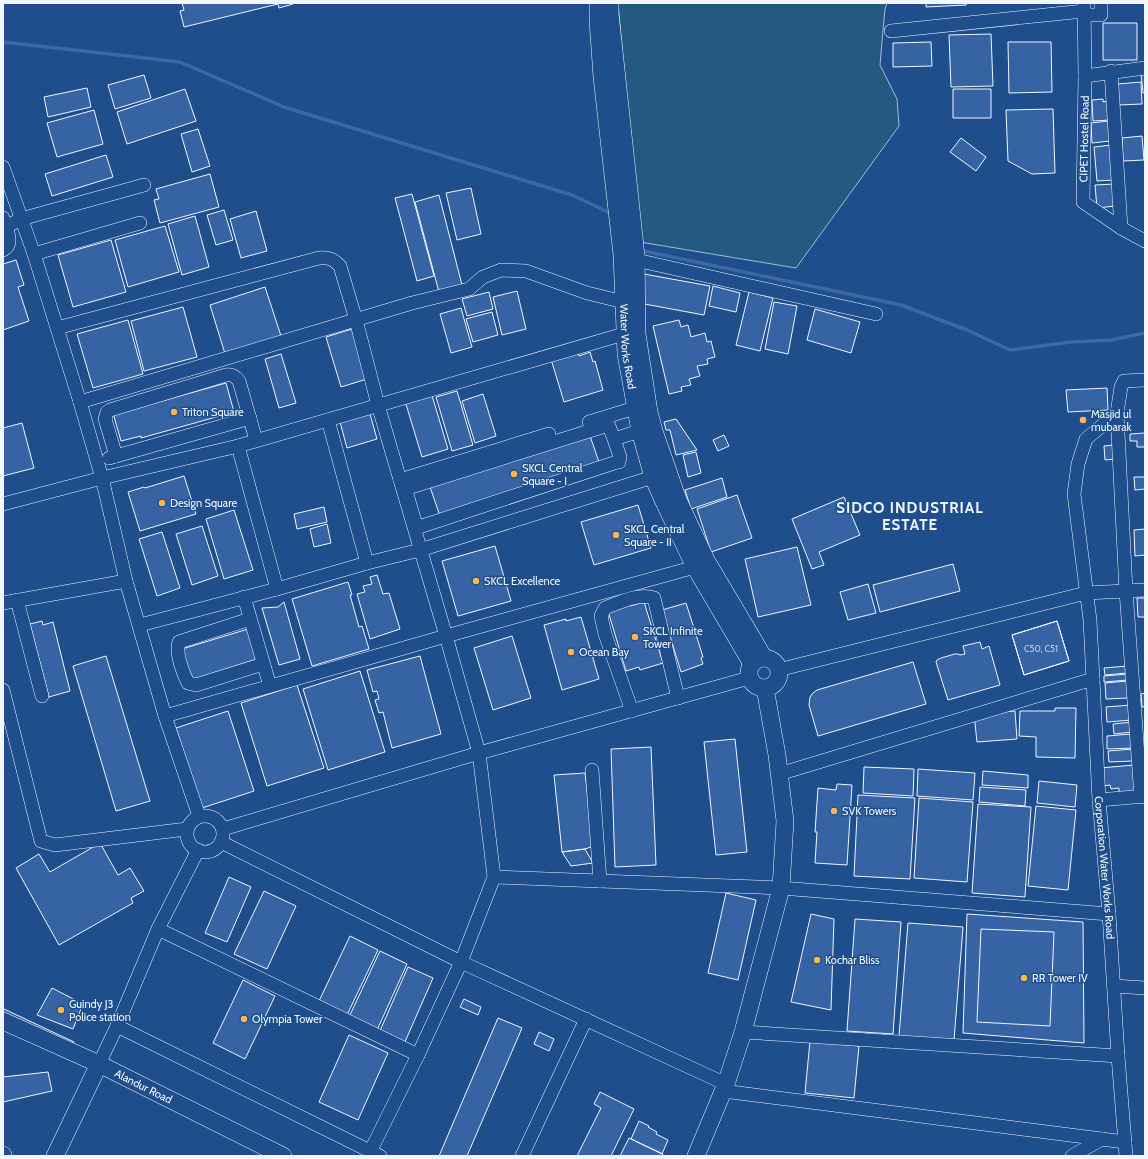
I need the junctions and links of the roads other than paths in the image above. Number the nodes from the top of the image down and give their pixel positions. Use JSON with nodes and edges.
{"nodes":[{"id":1,"x":598,"y":3,"type":"edge"},
{"id":2,"x":610,"y":3,"type":"edge"},
{"id":3,"x":1101,"y":3,"type":"edge"},
{"id":4,"x":1084,"y":10,"type":"edge"},
{"id":5,"x":891,"y":31,"type":"dead end"},
{"id":6,"x":1145,"y":68,"type":"edge"},
{"id":7,"x":1111,"y":71,"type":"junction"},
{"id":8,"x":1085,"y":76,"type":"junction"},
{"id":9,"x":3,"y":168,"type":"edge"},
{"id":10,"x":144,"y":185,"type":"dead end"},
{"id":11,"x":21,"y":219,"type":"junction"},
{"id":12,"x":5,"y":223,"type":"edge"},
{"id":13,"x":140,"y":223,"type":"dead end"},
{"id":14,"x":1121,"y":228,"type":"junction"},
{"id":15,"x":627,"y":237,"type":"junction"},
{"id":16,"x":1145,"y":241,"type":"edge"},
{"id":17,"x":3,"y":250,"type":"edge"},
{"id":18,"x":34,"y":254,"type":"junction"},
{"id":19,"x":631,"y":257,"type":"junction"},
{"id":20,"x":630,"y":302,"type":"junction"},
{"id":21,"x":876,"y":314,"type":"dead end"},
{"id":22,"x":356,"y":320,"type":"junction"},
{"id":23,"x":57,"y":328,"type":"junction"},
{"id":24,"x":624,"y":334,"type":"junction"},
{"id":25,"x":170,"y":375,"type":"junction"},
{"id":26,"x":1145,"y":380,"type":"edge"},
{"id":27,"x":174,"y":391,"type":"junction"},
{"id":28,"x":80,"y":402,"type":"junction"},
{"id":29,"x":378,"y":405,"type":"junction"},
{"id":30,"x":635,"y":408,"type":"junction"},
{"id":31,"x":1117,"y":413,"type":"junction"},
{"id":32,"x":250,"y":418,"type":"junction"},
{"id":33,"x":328,"y":420,"type":"junction"},
{"id":34,"x":640,"y":431,"type":"junction"},
{"id":35,"x":614,"y":439,"type":"junction"},
{"id":36,"x":256,"y":440,"type":"junction"},
{"id":37,"x":238,"y":446,"type":"junction"},
{"id":38,"x":116,"y":456,"type":"junction"},
{"id":39,"x":97,"y":462,"type":"junction"},
{"id":40,"x":653,"y":477,"type":"junction"},
{"id":41,"x":102,"y":478,"type":"junction"},
{"id":42,"x":400,"y":480,"type":"junction"},
{"id":43,"x":671,"y":502,"type":"junction"},
{"id":44,"x":3,"y":504,"type":"edge"},
{"id":45,"x":420,"y":550,"type":"junction"},
{"id":46,"x":367,"y":563,"type":"junction"},
{"id":47,"x":695,"y":567,"type":"junction"},
{"id":48,"x":126,"y":581,"type":"junction"},
{"id":49,"x":277,"y":589,"type":"junction"},
{"id":50,"x":1145,"y":590,"type":"edge"},
{"id":51,"x":1126,"y":591,"type":"junction"},
{"id":52,"x":1086,"y":593,"type":"junction"},
{"id":53,"x":244,"y":597,"type":"junction"},
{"id":54,"x":17,"y":600,"type":"junction"},
{"id":55,"x":3,"y":603,"type":"edge"},
{"id":56,"x":250,"y":619,"type":"junction"},
{"id":57,"x":140,"y":625,"type":"junction"},
{"id":58,"x":446,"y":636,"type":"junction"},
{"id":59,"x":263,"y":664,"type":"junction"},
{"id":60,"x":755,"y":667,"type":"junction"},
{"id":61,"x":778,"y":670,"type":"junction"},
{"id":62,"x":1093,"y":678,"type":"junction"},
{"id":63,"x":270,"y":686,"type":"junction"},
{"id":64,"x":765,"y":688,"type":"junction"},
{"id":65,"x":3,"y":690,"type":"edge"},
{"id":66,"x":42,"y":696,"type":"dead end"},
{"id":67,"x":678,"y":698,"type":"junction"},
{"id":68,"x":632,"y":710,"type":"junction"},
{"id":69,"x":165,"y":716,"type":"junction"},
{"id":70,"x":479,"y":753,"type":"junction"},
{"id":71,"x":592,"y":770,"type":"dead end"},
{"id":72,"x":779,"y":774,"type":"junction"},
{"id":73,"x":1143,"y":796,"type":"edge"},
{"id":74,"x":1099,"y":800,"type":"junction"},
{"id":75,"x":199,"y":816,"type":"junction"},
{"id":76,"x":187,"y":829,"type":"junction"},
{"id":77,"x":222,"y":836,"type":"junction"},
{"id":78,"x":198,"y":850,"type":"junction"},
{"id":79,"x":494,"y":877,"type":"junction"},
{"id":80,"x":600,"y":881,"type":"junction"},
{"id":81,"x":781,"y":888,"type":"junction"},
{"id":82,"x":1109,"y":914,"type":"junction"},
{"id":83,"x":158,"y":929,"type":"junction"},
{"id":84,"x":461,"y":962,"type":"junction"},
{"id":85,"x":1114,"y":986,"type":"junction"},
{"id":86,"x":1145,"y":988,"type":"edge"},
{"id":87,"x":586,"y":1019,"type":"junction"},
{"id":88,"x":3,"y":1021,"type":"edge"},
{"id":89,"x":117,"y":1026,"type":"junction"},
{"id":90,"x":743,"y":1032,"type":"junction"},
{"id":91,"x":418,"y":1055,"type":"junction"},
{"id":92,"x":1118,"y":1056,"type":"junction"},
{"id":93,"x":99,"y":1064,"type":"junction"},
{"id":94,"x":725,"y":1087,"type":"junction"},
{"id":95,"x":1102,"y":1139,"type":"junction"},
{"id":96,"x":1125,"y":1142,"type":"junction"},
{"id":97,"x":375,"y":1154,"type":"edge"},
{"id":98,"x":55,"y":1156,"type":"edge"},
{"id":99,"x":283,"y":1156,"type":"edge"},
{"id":100,"x":522,"y":1156,"type":"edge"},
{"id":101,"x":696,"y":1156,"type":"edge"},
{"id":102,"x":1072,"y":1156,"type":"edge"},
{"id":103,"x":1126,"y":1156,"type":"edge"}],
"edges":[{"from":1,"to":15,"type":"main road"},
{"from":2,"to":15,"type":"main road"},
{"from":3,"to":4,"type":"street"},
{"from":4,"to":5,"type":"street"},
{"from":4,"to":8,"type":"street","name":"CIPET Hostel Road"},
{"from":6,"to":7,"type":"street"},
{"from":7,"to":8,"type":"street"},
{"from":7,"to":14,"type":"street"},
{"from":8,"to":14,"type":"street","name":"CIPET Hostel Road"},
{"from":9,"to":11,"type":"street"},
{"from":10,"to":11,"type":"street"},
{"from":11,"to":12,"type":"street"},
{"from":11,"to":18,"type":"street"},
{"from":12,"to":17,"type":"street"},
{"from":13,"to":18,"type":"street"},
{"from":14,"to":16,"type":"street","name":"CIPET Hostel Road"},
{"from":15,"to":19,"type":"main road","name":"Water Works Road"},
{"from":18,"to":23,"type":"street"},
{"from":19,"to":20,"type":"main road","name":"Water Works Road"},
{"from":19,"to":21,"type":"street"},
{"from":20,"to":22,"type":"street"},
{"from":20,"to":24,"type":"main road","name":"Water Works Road"},
{"from":20,"to":43,"type":"main road","name":"Water Works Road"},
{"from":22,"to":23,"type":"street"},
{"from":22,"to":25,"type":"street"},
{"from":22,"to":29,"type":"street"},
{"from":23,"to":28,"type":"street"},
{"from":24,"to":29,"type":"street"},
{"from":24,"to":30,"type":"main road","name":"Water Works Road"},
{"from":25,"to":27,"type":"street"},
{"from":25,"to":28,"type":"street"},
{"from":26,"to":31,"type":"street"},
{"from":27,"to":32,"type":"street"},
{"from":27,"to":38,"type":"street"},
{"from":28,"to":39,"type":"street"},
{"from":29,"to":33,"type":"street"},
{"from":29,"to":42,"type":"street"},
{"from":30,"to":34,"type":"main road","name":"Water Works Road"},
{"from":30,"to":42,"type":"street"},
{"from":31,"to":51,"type":"street"},
{"from":31,"to":52,"type":"street","name":"Corporation Water Works Road"},
{"from":32,"to":36,"type":"street"},
{"from":32,"to":38,"type":"street"},
{"from":33,"to":36,"type":"street"},
{"from":33,"to":46,"type":"street"},
{"from":34,"to":35,"type":"street"},
{"from":34,"to":40,"type":"main road","name":"Water Works Road"},
{"from":35,"to":35,"type":"street"},
{"from":36,"to":37,"type":"street"},
{"from":37,"to":41,"type":"street"},
{"from":37,"to":49,"type":"street"},
{"from":38,"to":39,"type":"street"},
{"from":39,"to":41,"type":"street"},
{"from":40,"to":43,"type":"main road","name":"Water Works Road"},
{"from":40,"to":45,"type":"street"},
{"from":41,"to":44,"type":"street"},
{"from":41,"to":48,"type":"street"},
{"from":42,"to":45,"type":"street"},
{"from":43,"to":47,"type":"main road","name":"Water Works Road"},
{"from":43,"to":60,"type":"main road","name":"Water Works Road"},
{"from":45,"to":46,"type":"street"},
{"from":45,"to":58,"type":"street"},
{"from":46,"to":49,"type":"street"},
{"from":47,"to":58,"type":"street"},
{"from":47,"to":60,"type":"main road","name":"Water Works Road"},
{"from":48,"to":54,"type":"street"},
{"from":48,"to":57,"type":"street"},
{"from":49,"to":53,"type":"street"},
{"from":50,"to":51,"type":"street"},
{"from":51,"to":52,"type":"street"},
{"from":51,"to":73,"type":"street"},
{"from":52,"to":61,"type":"street"},
{"from":52,"to":62,"type":"street","name":"Corporation Water Works Road"},
{"from":53,"to":56,"type":"street"},
{"from":53,"to":57,"type":"street"},
{"from":54,"to":55,"type":"street"},
{"from":54,"to":66,"type":"street"},
{"from":56,"to":59,"type":"street"},
{"from":56,"to":59,"type":"street"},
{"from":57,"to":69,"type":"street"},
{"from":58,"to":63,"type":"street"},
{"from":58,"to":70,"type":"street"},
{"from":59,"to":63,"type":"street"},
{"from":60,"to":61,"type":"main road"},
{"from":60,"to":64,"type":"main road"},
{"from":60,"to":67,"type":"street"},
{"from":61,"to":64,"type":"main road"},
{"from":62,"to":72,"type":"street"},
{"from":62,"to":74,"type":"street","name":"Corporation Water Works Road"},
{"from":63,"to":69,"type":"street"},
{"from":64,"to":72,"type":"main road"},
{"from":65,"to":76,"type":"street"},
{"from":67,"to":68,"type":"street"},
{"from":67,"to":68,"type":"street"},
{"from":68,"to":70,"type":"street"},
{"from":69,"to":75,"type":"street"},
{"from":70,"to":77,"type":"street"},
{"from":70,"to":79,"type":"street"},
{"from":71,"to":80,"type":"street"},
{"from":72,"to":81,"type":"main road"},
{"from":73,"to":74,"type":"street"},
{"from":74,"to":82,"type":"street","name":"Corporation Water Works Road"},
{"from":75,"to":76,"type":"street"},
{"from":75,"to":77,"type":"street"},
{"from":76,"to":78,"type":"street"},
{"from":77,"to":78,"type":"street"},
{"from":77,"to":84,"type":"street"},
{"from":78,"to":83,"type":"street"},
{"from":79,"to":80,"type":"street"},
{"from":79,"to":84,"type":"street"},
{"from":80,"to":81,"type":"street"},
{"from":81,"to":82,"type":"street"},
{"from":81,"to":90,"type":"main road"},
{"from":82,"to":85,"type":"street","name":"Corporation Water Works Road"},
{"from":83,"to":89,"type":"street"},
{"from":83,"to":91,"type":"street"},
{"from":84,"to":87,"type":"street"},
{"from":84,"to":91,"type":"street"},
{"from":85,"to":86,"type":"street"},
{"from":85,"to":92,"type":"street","name":"Corporation Water Works Road"},
{"from":87,"to":94,"type":"street"},
{"from":87,"to":100,"type":"street"},
{"from":88,"to":93,"type":"main road","name":"Alandur Road"},
{"from":89,"to":93,"type":"street"},
{"from":89,"to":97,"type":"street"},
{"from":90,"to":92,"type":"street"},
{"from":90,"to":94,"type":"main road"},
{"from":91,"to":97,"type":"street"},
{"from":92,"to":96,"type":"street","name":"Corporation Water Works Road"},
{"from":93,"to":98,"type":"main road"},
{"from":93,"to":99,"type":"main road","name":"Alandur Road"},
{"from":94,"to":95,"type":"street"},
{"from":94,"to":101,"type":"main road"},
{"from":95,"to":96,"type":"street"},
{"from":95,"to":102,"type":"street"},
{"from":96,"to":103,"type":"street","name":"Corporation Water Works Road"}]}
